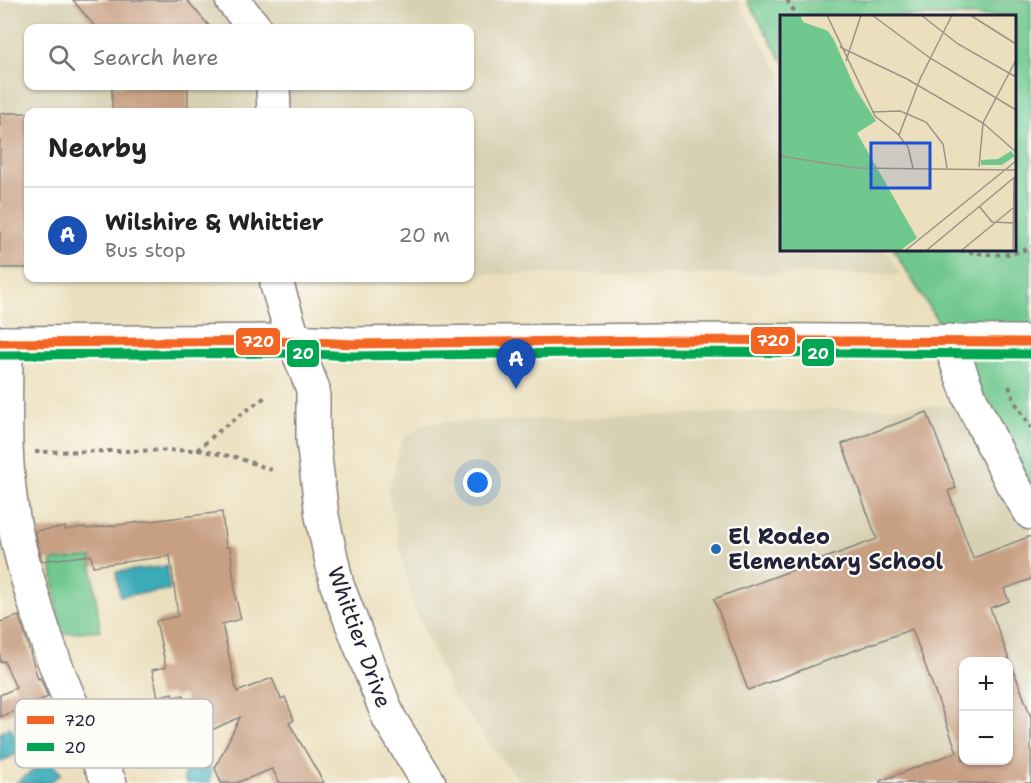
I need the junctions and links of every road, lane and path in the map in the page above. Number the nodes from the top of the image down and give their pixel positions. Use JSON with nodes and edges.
{"nodes":[{"id":1,"x":232,"y":0,"type":"edge"},
{"id":2,"x":787,"y":0,"type":"edge"},
{"id":3,"x":795,"y":15,"type":"edge"},
{"id":4,"x":252,"y":24,"type":"edge"},
{"id":5,"x":273,"y":90,"type":"edge"},
{"id":6,"x":274,"y":108,"type":"edge"},
{"id":7,"x":1031,"y":247,"type":"edge"},
{"id":8,"x":957,"y":250,"type":"edge"},
{"id":9,"x":277,"y":282,"type":"edge"},
{"id":10,"x":294,"y":341,"type":"junction"},
{"id":11,"x":950,"y":341,"type":"junction"},
{"id":12,"x":1031,"y":342,"type":"edge"},
{"id":13,"x":3,"y":343,"type":"edge"},
{"id":14,"x":1008,"y":386,"type":"dead end"},
{"id":15,"x":268,"y":395,"type":"dead end"},
{"id":16,"x":1031,"y":428,"type":"edge"},
{"id":17,"x":197,"y":450,"type":"junction"},
{"id":18,"x":29,"y":452,"type":"dead end"},
{"id":19,"x":275,"y":471,"type":"dead end"},
{"id":20,"x":1031,"y":513,"type":"edge"},
{"id":21,"x":69,"y":699,"type":"edge"},
{"id":22,"x":102,"y":768,"type":"edge"},
{"id":23,"x":110,"y":783,"type":"edge"},
{"id":24,"x":429,"y":783,"type":"edge"}],
"edges":[{"from":1,"to":4,"type":"main road"},
{"from":2,"to":3,"type":"path"},
{"from":5,"to":6,"type":"main road"},
{"from":7,"to":8,"type":"path"},
{"from":9,"to":10,"type":"main road","name":"Whittier Drive"},
{"from":10,"to":11,"type":"main road"},
{"from":10,"to":13,"type":"main road"},
{"from":10,"to":24,"type":"main road","name":"Whittier Drive"},
{"from":11,"to":12,"type":"main road"},
{"from":11,"to":20,"type":"main road"},
{"from":13,"to":21,"type":"main road"},
{"from":14,"to":16,"type":"path"},
{"from":15,"to":17,"type":"path"},
{"from":17,"to":18,"type":"path"},
{"from":17,"to":19,"type":"path"},
{"from":22,"to":23,"type":"main road"}]}
